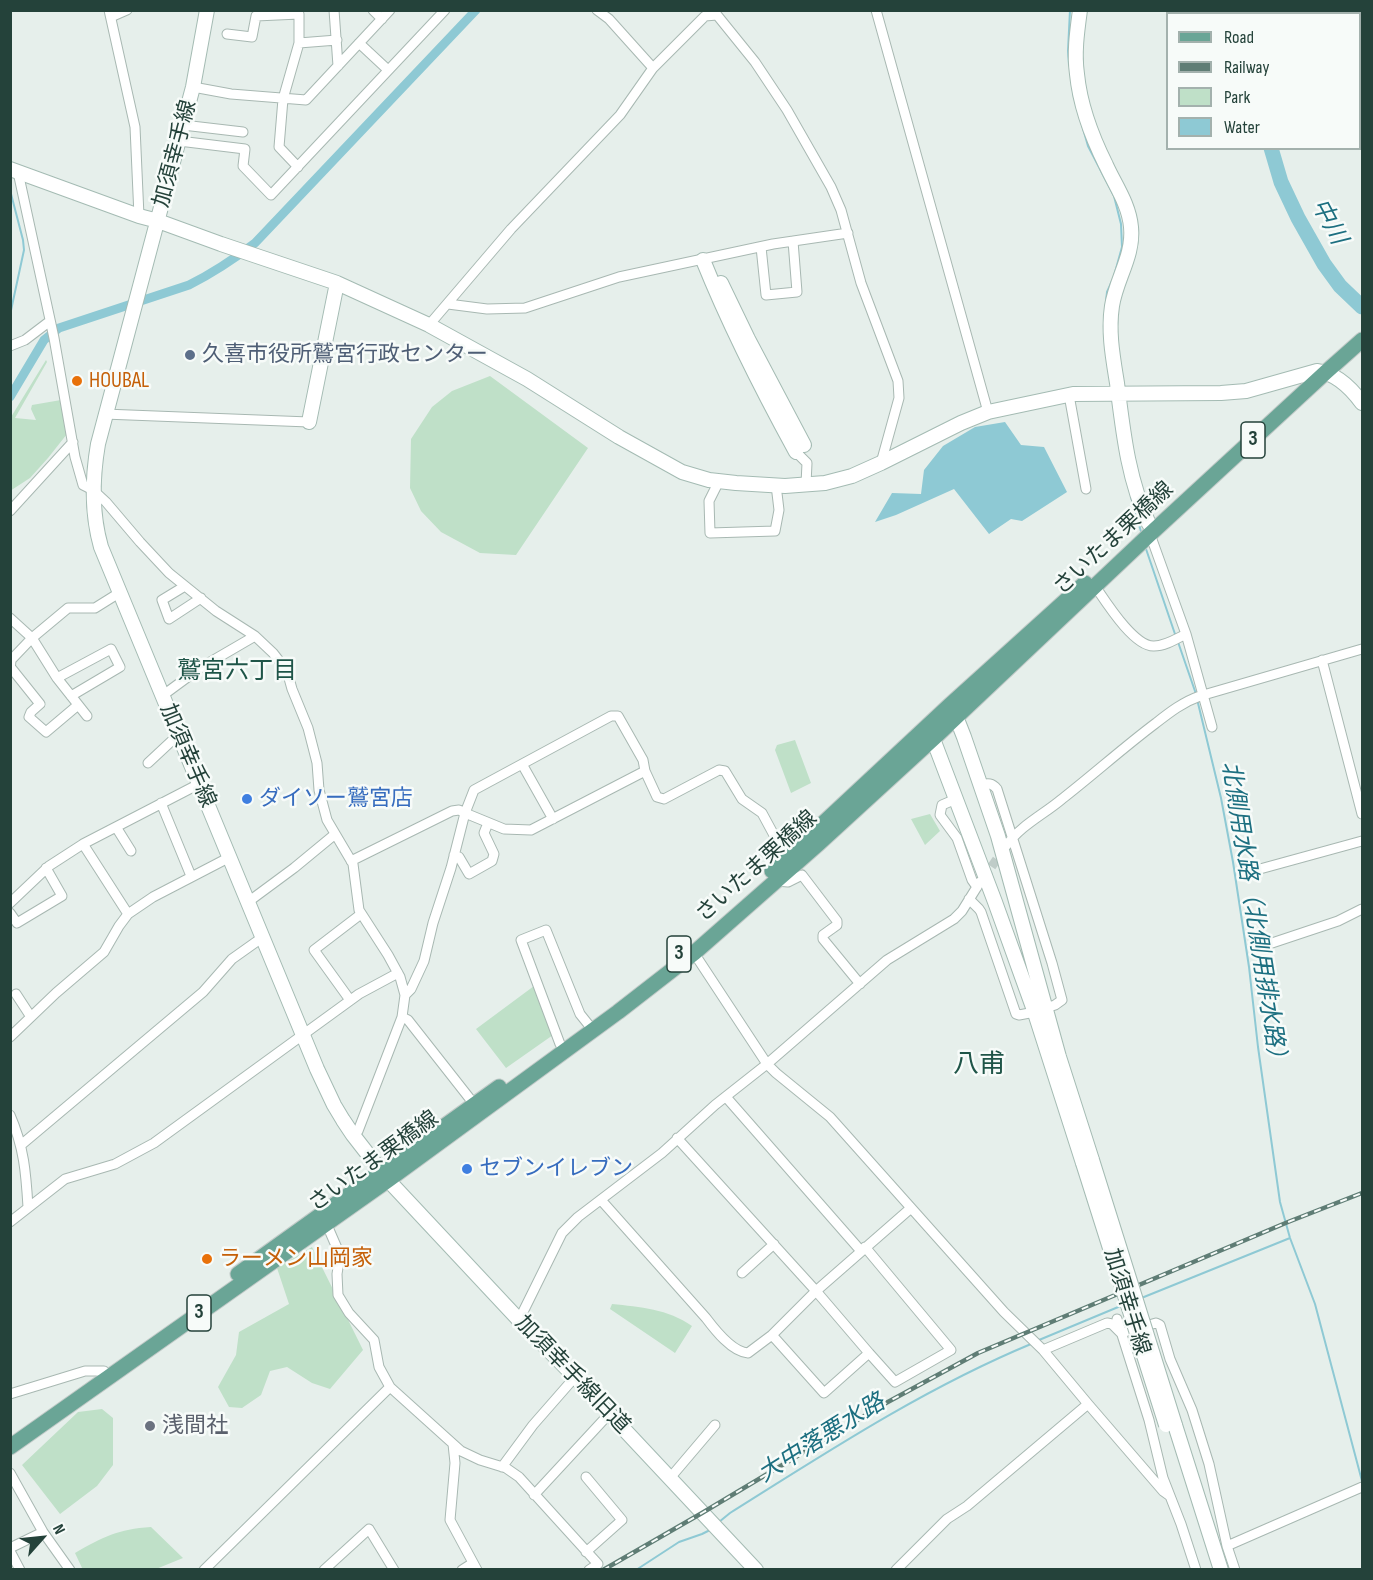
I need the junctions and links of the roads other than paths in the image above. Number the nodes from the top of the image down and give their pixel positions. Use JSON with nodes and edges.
{"nodes":[{"id":1,"x":127,"y":10,"type":"edge"},
{"id":2,"x":207,"y":10,"type":"edge"},
{"id":3,"x":334,"y":10,"type":"edge"},
{"id":4,"x":373,"y":10,"type":"edge"},
{"id":5,"x":390,"y":10,"type":"edge"},
{"id":6,"x":445,"y":10,"type":"edge"},
{"id":7,"x":597,"y":10,"type":"edge"},
{"id":8,"x":876,"y":10,"type":"edge"},
{"id":9,"x":1080,"y":10,"type":"edge"},
{"id":10,"x":255,"y":13,"type":"edge"},
{"id":11,"x":718,"y":13,"type":"edge"},
{"id":12,"x":110,"y":14,"type":"edge"},
{"id":13,"x":382,"y":19,"type":"junction"},
{"id":14,"x":227,"y":34,"type":"dead end"},
{"id":15,"x":337,"y":40,"type":"junction"},
{"id":16,"x":299,"y":43,"type":"junction"},
{"id":17,"x":360,"y":43,"type":"junction"},
{"id":18,"x":338,"y":66,"type":"junction"},
{"id":19,"x":653,"y":68,"type":"junction"},
{"id":20,"x":388,"y":70,"type":"junction"},
{"id":21,"x":193,"y":87,"type":"junction"},
{"id":22,"x":283,"y":99,"type":"junction"},
{"id":23,"x":183,"y":125,"type":"junction"},
{"id":24,"x":243,"y":132,"type":"dead end"},
{"id":25,"x":179,"y":141,"type":"junction"},
{"id":26,"x":298,"y":167,"type":"junction"},
{"id":27,"x":14,"y":171,"type":"edge"},
{"id":28,"x":139,"y":216,"type":"junction"},
{"id":29,"x":158,"y":221,"type":"junction"},
{"id":30,"x":848,"y":233,"type":"junction"},
{"id":31,"x":793,"y":241,"type":"junction"},
{"id":32,"x":761,"y":247,"type":"junction"},
{"id":33,"x":707,"y":259,"type":"junction"},
{"id":34,"x":337,"y":283,"type":"junction"},
{"id":35,"x":448,"y":304,"type":"junction"},
{"id":36,"x":51,"y":324,"type":"junction"},
{"id":37,"x":429,"y":325,"type":"junction"},
{"id":38,"x":1359,"y":338,"type":"edge"},
{"id":39,"x":10,"y":346,"type":"edge"},
{"id":40,"x":1321,"y":371,"type":"junction"},
{"id":41,"x":1114,"y":394,"type":"junction"},
{"id":42,"x":1069,"y":395,"type":"junction"},
{"id":43,"x":1362,"y":403,"type":"edge"},
{"id":44,"x":988,"y":412,"type":"junction"},
{"id":45,"x":104,"y":414,"type":"junction"},
{"id":46,"x":309,"y":422,"type":"joint"},
{"id":47,"x":73,"y":442,"type":"junction"},
{"id":48,"x":800,"y":448,"type":"joint"},
{"id":49,"x":881,"y":463,"type":"junction"},
{"id":50,"x":719,"y":481,"type":"junction"},
{"id":51,"x":806,"y":484,"type":"junction"},
{"id":52,"x":776,"y":485,"type":"junction"},
{"id":53,"x":1086,"y":489,"type":"dead end"},
{"id":54,"x":93,"y":490,"type":"junction"},
{"id":55,"x":10,"y":512,"type":"edge"},
{"id":56,"x":1145,"y":534,"type":"junction"},
{"id":57,"x":185,"y":586,"type":"junction"},
{"id":58,"x":1095,"y":586,"type":"junction"},
{"id":59,"x":119,"y":593,"type":"junction"},
{"id":60,"x":201,"y":598,"type":"junction"},
{"id":61,"x":10,"y":618,"type":"edge"},
{"id":62,"x":1186,"y":634,"type":"junction"},
{"id":63,"x":255,"y":636,"type":"junction"},
{"id":64,"x":32,"y":638,"type":"junction"},
{"id":65,"x":1362,"y":649,"type":"edge"},
{"id":66,"x":1322,"y":660,"type":"junction"},
{"id":67,"x":11,"y":670,"type":"edge"},
{"id":68,"x":57,"y":678,"type":"junction"},
{"id":69,"x":71,"y":696,"type":"junction"},
{"id":70,"x":162,"y":696,"type":"junction"},
{"id":71,"x":1198,"y":697,"type":"junction"},
{"id":72,"x":78,"y":705,"type":"junction"},
{"id":73,"x":953,"y":711,"type":"junction"},
{"id":74,"x":87,"y":716,"type":"dead end"},
{"id":75,"x":1212,"y":727,"type":"dead end"},
{"id":76,"x":931,"y":732,"type":"junction"},
{"id":77,"x":178,"y":735,"type":"junction"},
{"id":78,"x":148,"y":763,"type":"dead end"},
{"id":79,"x":522,"y":764,"type":"junction"},
{"id":80,"x":645,"y":771,"type":"junction"},
{"id":81,"x":199,"y":784,"type":"junction"},
{"id":82,"x":981,"y":785,"type":"junction"},
{"id":83,"x":957,"y":799,"type":"junction"},
{"id":84,"x":161,"y":804,"type":"junction"},
{"id":85,"x":465,"y":813,"type":"junction"},
{"id":86,"x":1362,"y":814,"type":"edge"},
{"id":87,"x":553,"y":819,"type":"junction"},
{"id":88,"x":488,"y":823,"type":"junction"},
{"id":89,"x":116,"y":827,"type":"junction"},
{"id":90,"x":334,"y":835,"type":"junction"},
{"id":91,"x":1362,"y":841,"type":"edge"},
{"id":92,"x":1009,"y":842,"type":"junction"},
{"id":93,"x":83,"y":844,"type":"junction"},
{"id":94,"x":131,"y":851,"type":"dead end"},
{"id":95,"x":454,"y":855,"type":"junction"},
{"id":96,"x":788,"y":856,"type":"junction"},
{"id":97,"x":230,"y":857,"type":"junction"},
{"id":98,"x":351,"y":861,"type":"junction"},
{"id":99,"x":46,"y":868,"type":"junction"},
{"id":100,"x":1249,"y":872,"type":"dead end"},
{"id":101,"x":191,"y":876,"type":"junction"},
{"id":102,"x":771,"y":878,"type":"junction"},
{"id":103,"x":969,"y":899,"type":"junction"},
{"id":104,"x":248,"y":902,"type":"junction"},
{"id":105,"x":10,"y":903,"type":"edge"},
{"id":106,"x":1362,"y":909,"type":"edge"},
{"id":107,"x":10,"y":913,"type":"edge"},
{"id":108,"x":362,"y":914,"type":"junction"},
{"id":109,"x":128,"y":915,"type":"junction"},
{"id":110,"x":262,"y":937,"type":"junction"},
{"id":111,"x":1260,"y":947,"type":"dead end"},
{"id":112,"x":693,"y":954,"type":"junction"},
{"id":113,"x":398,"y":973,"type":"junction"},
{"id":114,"x":861,"y":984,"type":"junction"},
{"id":115,"x":16,"y":994,"type":"dead end"},
{"id":116,"x":405,"y":994,"type":"junction"},
{"id":117,"x":350,"y":1000,"type":"junction"},
{"id":118,"x":1040,"y":1010,"type":"junction"},
{"id":119,"x":31,"y":1017,"type":"junction"},
{"id":120,"x":402,"y":1017,"type":"junction"},
{"id":121,"x":588,"y":1024,"type":"junction"},
{"id":122,"x":303,"y":1033,"type":"junction"},
{"id":123,"x":10,"y":1037,"type":"edge"},
{"id":124,"x":560,"y":1044,"type":"junction"},
{"id":125,"x":767,"y":1064,"type":"junction"},
{"id":126,"x":726,"y":1097,"type":"junction"},
{"id":127,"x":474,"y":1104,"type":"junction"},
{"id":128,"x":12,"y":1122,"type":"edge"},
{"id":129,"x":353,"y":1136,"type":"junction"},
{"id":130,"x":677,"y":1138,"type":"junction"},
{"id":131,"x":21,"y":1145,"type":"junction"},
{"id":132,"x":1088,"y":1161,"type":"junction"},
{"id":133,"x":384,"y":1175,"type":"junction"},
{"id":134,"x":601,"y":1200,"type":"junction"},
{"id":135,"x":28,"y":1207,"type":"junction"},
{"id":136,"x":911,"y":1208,"type":"junction"},
{"id":137,"x":10,"y":1222,"type":"edge"},
{"id":138,"x":327,"y":1225,"type":"junction"},
{"id":139,"x":774,"y":1244,"type":"junction"},
{"id":140,"x":863,"y":1249,"type":"junction"},
{"id":141,"x":741,"y":1273,"type":"dead end"},
{"id":142,"x":816,"y":1291,"type":"junction"},
{"id":143,"x":1117,"y":1319,"type":"dead end"},
{"id":144,"x":519,"y":1320,"type":"junction"},
{"id":145,"x":1121,"y":1333,"type":"junction"},
{"id":146,"x":772,"y":1335,"type":"junction"},
{"id":147,"x":1043,"y":1350,"type":"junction"},
{"id":148,"x":869,"y":1353,"type":"junction"},
{"id":149,"x":104,"y":1371,"type":"junction"},
{"id":150,"x":575,"y":1377,"type":"junction"},
{"id":151,"x":390,"y":1387,"type":"junction"},
{"id":152,"x":10,"y":1394,"type":"edge"},
{"id":153,"x":1088,"y":1404,"type":"junction"},
{"id":154,"x":609,"y":1414,"type":"junction"},
{"id":155,"x":715,"y":1425,"type":"dead end"},
{"id":156,"x":1171,"y":1426,"type":"junction"},
{"id":157,"x":10,"y":1436,"type":"edge"},
{"id":158,"x":453,"y":1444,"type":"junction"},
{"id":159,"x":10,"y":1447,"type":"edge"},
{"id":160,"x":502,"y":1467,"type":"junction"},
{"id":161,"x":10,"y":1473,"type":"edge"},
{"id":162,"x":586,"y":1477,"type":"dead end"},
{"id":163,"x":670,"y":1478,"type":"junction"},
{"id":164,"x":1362,"y":1487,"type":"edge"},
{"id":165,"x":534,"y":1495,"type":"junction"},
{"id":166,"x":1170,"y":1496,"type":"junction"},
{"id":167,"x":43,"y":1532,"type":"junction"},
{"id":168,"x":1227,"y":1546,"type":"junction"},
{"id":169,"x":10,"y":1549,"type":"edge"},
{"id":170,"x":586,"y":1552,"type":"junction"},
{"id":171,"x":475,"y":1566,"type":"edge"},
{"id":172,"x":20,"y":1569,"type":"edge"},
{"id":173,"x":70,"y":1569,"type":"edge"},
{"id":174,"x":204,"y":1569,"type":"edge"},
{"id":175,"x":324,"y":1569,"type":"edge"},
{"id":176,"x":394,"y":1569,"type":"edge"},
{"id":177,"x":462,"y":1569,"type":"edge"},
{"id":178,"x":589,"y":1569,"type":"edge"},
{"id":179,"x":756,"y":1569,"type":"edge"},
{"id":180,"x":896,"y":1569,"type":"edge"},
{"id":181,"x":1196,"y":1569,"type":"edge"},
{"id":182,"x":1211,"y":1569,"type":"edge"},
{"id":183,"x":1221,"y":1569,"type":"edge"},
{"id":184,"x":1235,"y":1569,"type":"edge"}],
"edges":[{"from":1,"to":12,"type":"street"},
{"from":2,"to":21,"type":"main road","name":"加須幸手線"},
{"from":3,"to":15,"type":"street"},
{"from":4,"to":13,"type":"street"},
{"from":5,"to":13,"type":"street"},
{"from":6,"to":20,"type":"street"},
{"from":7,"to":19,"type":"street"},
{"from":8,"to":44,"type":"street"},
{"from":9,"to":41,"type":"main road"},
{"from":10,"to":14,"type":"street"},
{"from":10,"to":16,"type":"street"},
{"from":11,"to":19,"type":"street"},
{"from":11,"to":30,"type":"street"},
{"from":12,"to":28,"type":"street"},
{"from":13,"to":17,"type":"street"},
{"from":15,"to":16,"type":"street"},
{"from":15,"to":18,"type":"street"},
{"from":16,"to":22,"type":"street"},
{"from":17,"to":18,"type":"street"},
{"from":17,"to":20,"type":"street"},
{"from":18,"to":22,"type":"street"},
{"from":19,"to":35,"type":"street"},
{"from":20,"to":26,"type":"street"},
{"from":21,"to":22,"type":"street"},
{"from":21,"to":23,"type":"main road","name":"加須幸手線"},
{"from":22,"to":26,"type":"street"},
{"from":23,"to":24,"type":"street"},
{"from":23,"to":25,"type":"main road","name":"加須幸手線"},
{"from":25,"to":26,"type":"street"},
{"from":25,"to":29,"type":"main road","name":"加須幸手線"},
{"from":27,"to":28,"type":"main road"},
{"from":27,"to":36,"type":"street"},
{"from":28,"to":29,"type":"main road"},
{"from":29,"to":34,"type":"main road"},
{"from":29,"to":45,"type":"main road","name":"加須幸手線"},
{"from":30,"to":31,"type":"street"},
{"from":30,"to":49,"type":"street"},
{"from":31,"to":32,"type":"street"},
{"from":31,"to":32,"type":"street"},
{"from":32,"to":33,"type":"street"},
{"from":33,"to":35,"type":"street"},
{"from":33,"to":48,"type":"main road"},
{"from":34,"to":37,"type":"main road"},
{"from":34,"to":46,"type":"main road"},
{"from":35,"to":37,"type":"street"},
{"from":36,"to":39,"type":"street"},
{"from":36,"to":47,"type":"street"},
{"from":37,"to":50,"type":"main road"},
{"from":38,"to":40,"type":"main road","name":"さいたま栗橋線","number":"3"},
{"from":40,"to":41,"type":"main road"},
{"from":40,"to":43,"type":"main road"},
{"from":40,"to":56,"type":"main road","name":"さいたま栗橋線","number":"3"},
{"from":41,"to":42,"type":"main road"},
{"from":41,"to":56,"type":"main road"},
{"from":42,"to":44,"type":"main road"},
{"from":42,"to":53,"type":"street"},
{"from":44,"to":49,"type":"main road"},
{"from":45,"to":46,"type":"street"},
{"from":45,"to":54,"type":"main road","name":"加須幸手線"},
{"from":47,"to":54,"type":"street"},
{"from":47,"to":55,"type":"street"},
{"from":48,"to":51,"type":"street"},
{"from":49,"to":51,"type":"main road"},
{"from":50,"to":52,"type":"main road"},
{"from":50,"to":52,"type":"street"},
{"from":51,"to":52,"type":"main road"},
{"from":54,"to":57,"type":"street"},
{"from":54,"to":59,"type":"main road","name":"加須幸手線"},
{"from":56,"to":58,"type":"main road","name":"さいたま栗橋線","number":"3"},
{"from":56,"to":62,"type":"street"},
{"from":56,"to":73,"type":"main road","name":"さいたま栗橋線","number":"3"},
{"from":57,"to":60,"type":"street"},
{"from":57,"to":60,"type":"street"},
{"from":58,"to":62,"type":"street"},
{"from":58,"to":73,"type":"main road","name":"さいたま栗橋線","number":"3"},
{"from":59,"to":64,"type":"street"},
{"from":59,"to":70,"type":"main road","name":"加須幸手線"},
{"from":60,"to":63,"type":"street"},
{"from":61,"to":64,"type":"street"},
{"from":62,"to":71,"type":"street"},
{"from":63,"to":70,"type":"street"},
{"from":63,"to":90,"type":"street"},
{"from":64,"to":67,"type":"street"},
{"from":64,"to":68,"type":"street"},
{"from":65,"to":66,"type":"street"},
{"from":66,"to":71,"type":"street"},
{"from":66,"to":86,"type":"street"},
{"from":67,"to":72,"type":"street"},
{"from":68,"to":69,"type":"street"},
{"from":68,"to":69,"type":"street"},
{"from":69,"to":72,"type":"street"},
{"from":70,"to":77,"type":"main road","name":"加須幸手線"},
{"from":71,"to":75,"type":"street"},
{"from":71,"to":92,"type":"street"},
{"from":72,"to":74,"type":"street"},
{"from":73,"to":76,"type":"main road","name":"さいたま栗橋線","number":"3"},
{"from":73,"to":82,"type":"main road"},
{"from":76,"to":83,"type":"main road"},
{"from":76,"to":96,"type":"main road","name":"さいたま栗橋線","number":"3"},
{"from":76,"to":102,"type":"main road","name":"さいたま栗橋線","number":"3"},
{"from":77,"to":78,"type":"street"},
{"from":77,"to":81,"type":"main road","name":"加須幸手線"},
{"from":79,"to":80,"type":"street"},
{"from":79,"to":85,"type":"street"},
{"from":79,"to":87,"type":"street"},
{"from":80,"to":87,"type":"street"},
{"from":80,"to":96,"type":"street"},
{"from":81,"to":84,"type":"street"},
{"from":81,"to":97,"type":"main road","name":"加須幸手線"},
{"from":82,"to":92,"type":"street"},
{"from":82,"to":118,"type":"main road"},
{"from":83,"to":103,"type":"street"},
{"from":83,"to":118,"type":"main road"},
{"from":84,"to":89,"type":"street"},
{"from":84,"to":101,"type":"street"},
{"from":85,"to":88,"type":"street"},
{"from":85,"to":95,"type":"street"},
{"from":85,"to":98,"type":"street"},
{"from":87,"to":88,"type":"street"},
{"from":88,"to":95,"type":"street"},
{"from":89,"to":93,"type":"street"},
{"from":89,"to":94,"type":"street"},
{"from":90,"to":98,"type":"street"},
{"from":90,"to":104,"type":"street"},
{"from":91,"to":100,"type":"street"},
{"from":92,"to":118,"type":"street"},
{"from":93,"to":99,"type":"street"},
{"from":93,"to":109,"type":"street"},
{"from":95,"to":116,"type":"street"},
{"from":96,"to":102,"type":"main road","name":"さいたま栗橋線","number":"3"},
{"from":97,"to":101,"type":"street"},
{"from":97,"to":104,"type":"main road","name":"加須幸手線"},
{"from":98,"to":108,"type":"street"},
{"from":99,"to":105,"type":"street"},
{"from":99,"to":107,"type":"street"},
{"from":101,"to":109,"type":"street"},
{"from":102,"to":112,"type":"main road","name":"さいたま栗橋線","number":"3"},
{"from":102,"to":114,"type":"street"},
{"from":102,"to":121,"type":"main road","name":"さいたま栗橋線","number":"3"},
{"from":103,"to":114,"type":"street"},
{"from":103,"to":118,"type":"street"},
{"from":104,"to":110,"type":"main road","name":"加須幸手線"},
{"from":106,"to":111,"type":"street"},
{"from":108,"to":113,"type":"street"},
{"from":108,"to":117,"type":"street"},
{"from":109,"to":119,"type":"street"},
{"from":110,"to":122,"type":"main road","name":"加須幸手線"},
{"from":110,"to":131,"type":"street"},
{"from":112,"to":125,"type":"street"},
{"from":112,"to":133,"type":"main road","name":"さいたま栗橋線","number":"3"},
{"from":113,"to":116,"type":"street"},
{"from":113,"to":117,"type":"street"},
{"from":114,"to":125,"type":"street"},
{"from":115,"to":119,"type":"street"},
{"from":116,"to":120,"type":"street"},
{"from":117,"to":122,"type":"street"},
{"from":118,"to":132,"type":"main road","name":"加須幸手線"},
{"from":118,"to":132,"type":"main road","name":"加須幸手線"},
{"from":119,"to":123,"type":"street"},
{"from":120,"to":127,"type":"street"},
{"from":120,"to":129,"type":"street"},
{"from":121,"to":124,"type":"main road","name":"さいたま栗橋線","number":"3"},
{"from":121,"to":124,"type":"street"},
{"from":122,"to":129,"type":"main road","name":"加須幸手線"},
{"from":122,"to":135,"type":"street"},
{"from":124,"to":127,"type":"main road","name":"さいたま栗橋線","number":"3"},
{"from":125,"to":126,"type":"street"},
{"from":125,"to":136,"type":"street"},
{"from":126,"to":130,"type":"street"},
{"from":126,"to":140,"type":"street"},
{"from":127,"to":133,"type":"main road","name":"さいたま栗橋線","number":"3"},
{"from":128,"to":131,"type":"street"},
{"from":129,"to":133,"type":"main road","name":"加須幸手線"},
{"from":130,"to":134,"type":"street"},
{"from":130,"to":139,"type":"street"},
{"from":131,"to":135,"type":"street"},
{"from":132,"to":156,"type":"main road","name":"加須幸手線","bridge":true},
{"from":133,"to":138,"type":"main road","name":"さいたま栗橋線","number":"3"},
{"from":133,"to":144,"type":"main road","name":"加須幸手線旧道"},
{"from":133,"to":149,"type":"main road","name":"さいたま栗橋線","number":"3"},
{"from":134,"to":144,"type":"street"},
{"from":134,"to":146,"type":"street"},
{"from":135,"to":137,"type":"street"},
{"from":136,"to":140,"type":"street"},
{"from":136,"to":147,"type":"street"},
{"from":138,"to":151,"type":"street"},
{"from":138,"to":159,"type":"main road","name":"さいたま栗橋線","number":"3"},
{"from":139,"to":141,"type":"street"},
{"from":139,"to":142,"type":"street"},
{"from":140,"to":142,"type":"street"},
{"from":140,"to":148,"type":"street"},
{"from":142,"to":146,"type":"street"},
{"from":142,"to":148,"type":"street"},
{"from":143,"to":145,"type":"street"},
{"from":144,"to":150,"type":"main road","name":"加須幸手線旧道"},
{"from":145,"to":147,"type":"street"},
{"from":145,"to":166,"type":"street"},
{"from":145,"to":168,"type":"street"},
{"from":146,"to":148,"type":"street"},
{"from":147,"to":153,"type":"street"},
{"from":149,"to":152,"type":"street"},
{"from":149,"to":157,"type":"main road","name":"さいたま栗橋線","number":"3"},
{"from":150,"to":154,"type":"main road","name":"加須幸手線旧道"},
{"from":150,"to":160,"type":"street"},
{"from":151,"to":158,"type":"street"},
{"from":151,"to":174,"type":"street"},
{"from":153,"to":166,"type":"street"},
{"from":153,"to":180,"type":"street"},
{"from":154,"to":163,"type":"main road","name":"加須幸手線旧道"},
{"from":154,"to":165,"type":"street"},
{"from":155,"to":163,"type":"street"},
{"from":156,"to":182,"type":"main road","name":"加須幸手線"},
{"from":156,"to":183,"type":"main road","name":"加須幸手線"},
{"from":158,"to":160,"type":"street"},
{"from":158,"to":171,"type":"street"},
{"from":160,"to":165,"type":"street"},
{"from":161,"to":167,"type":"street"},
{"from":162,"to":170,"type":"street"},
{"from":163,"to":179,"type":"main road","name":"加須幸手線旧道"},
{"from":164,"to":168,"type":"street"},
{"from":165,"to":170,"type":"street"},
{"from":166,"to":181,"type":"street"},
{"from":167,"to":169,"type":"street"},
{"from":167,"to":173,"type":"street"},
{"from":168,"to":184,"type":"street"},
{"from":169,"to":172,"type":"street"},
{"from":170,"to":178,"type":"street"},
{"from":171,"to":177,"type":"street"},
{"from":175,"to":176,"type":"street"}]}
